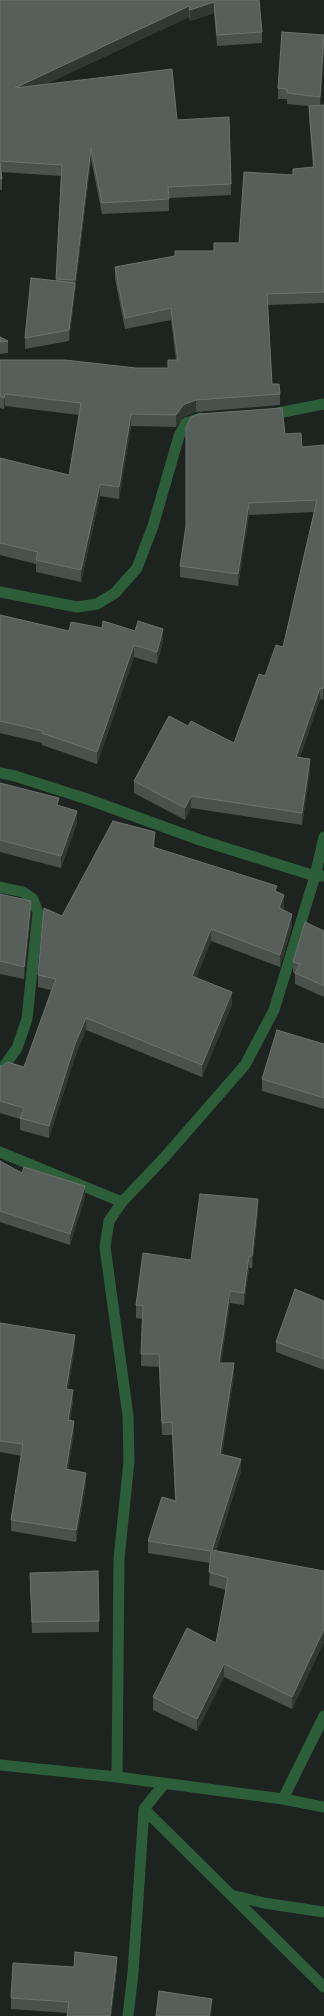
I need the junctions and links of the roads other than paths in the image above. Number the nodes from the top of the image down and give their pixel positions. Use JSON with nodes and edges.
{"nodes":[{"id":1,"x":324,"y":404,"type":"edge"},
{"id":2,"x":258,"y":415,"type":"edge"},
{"id":3,"x":213,"y":418,"type":"edge"},
{"id":4,"x":0,"y":592,"type":"edge"},
{"id":5,"x":0,"y":773,"type":"edge"},
{"id":6,"x":324,"y":837,"type":"edge"},
{"id":7,"x":320,"y":876,"type":"edge"},
{"id":8,"x":0,"y":887,"type":"edge"},
{"id":9,"x":0,"y":1072,"type":"edge"},
{"id":10,"x":0,"y":1152,"type":"edge"},
{"id":11,"x":122,"y":1202,"type":"junction"},
{"id":12,"x":324,"y":1716,"type":"edge"},
{"id":13,"x":0,"y":1765,"type":"edge"},
{"id":14,"x":117,"y":1777,"type":"junction"},
{"id":15,"x":164,"y":1784,"type":"junction"},
{"id":16,"x":283,"y":1799,"type":"junction"},
{"id":17,"x":324,"y":1807,"type":"edge"},
{"id":18,"x":144,"y":1809,"type":"junction"},
{"id":19,"x":231,"y":1895,"type":"junction"},
{"id":20,"x":324,"y":1912,"type":"edge"},
{"id":21,"x":324,"y":1987,"type":"edge"},
{"id":22,"x":128,"y":2016,"type":"edge"}],
"edges":[{"from":1,"to":2,"type":"street"},
{"from":3,"to":4,"type":"street"},
{"from":5,"to":7,"type":"street"},
{"from":6,"to":7,"type":"street"},
{"from":7,"to":11,"type":"street"},
{"from":8,"to":9,"type":"street"},
{"from":10,"to":11,"type":"street"},
{"from":11,"to":14,"type":"street"},
{"from":12,"to":16,"type":"street"},
{"from":13,"to":14,"type":"street"},
{"from":14,"to":15,"type":"street"},
{"from":15,"to":16,"type":"street"},
{"from":15,"to":18,"type":"street"},
{"from":16,"to":17,"type":"street"},
{"from":18,"to":19,"type":"street"},
{"from":18,"to":22,"type":"street"},
{"from":19,"to":20,"type":"street"},
{"from":19,"to":21,"type":"street"}]}
